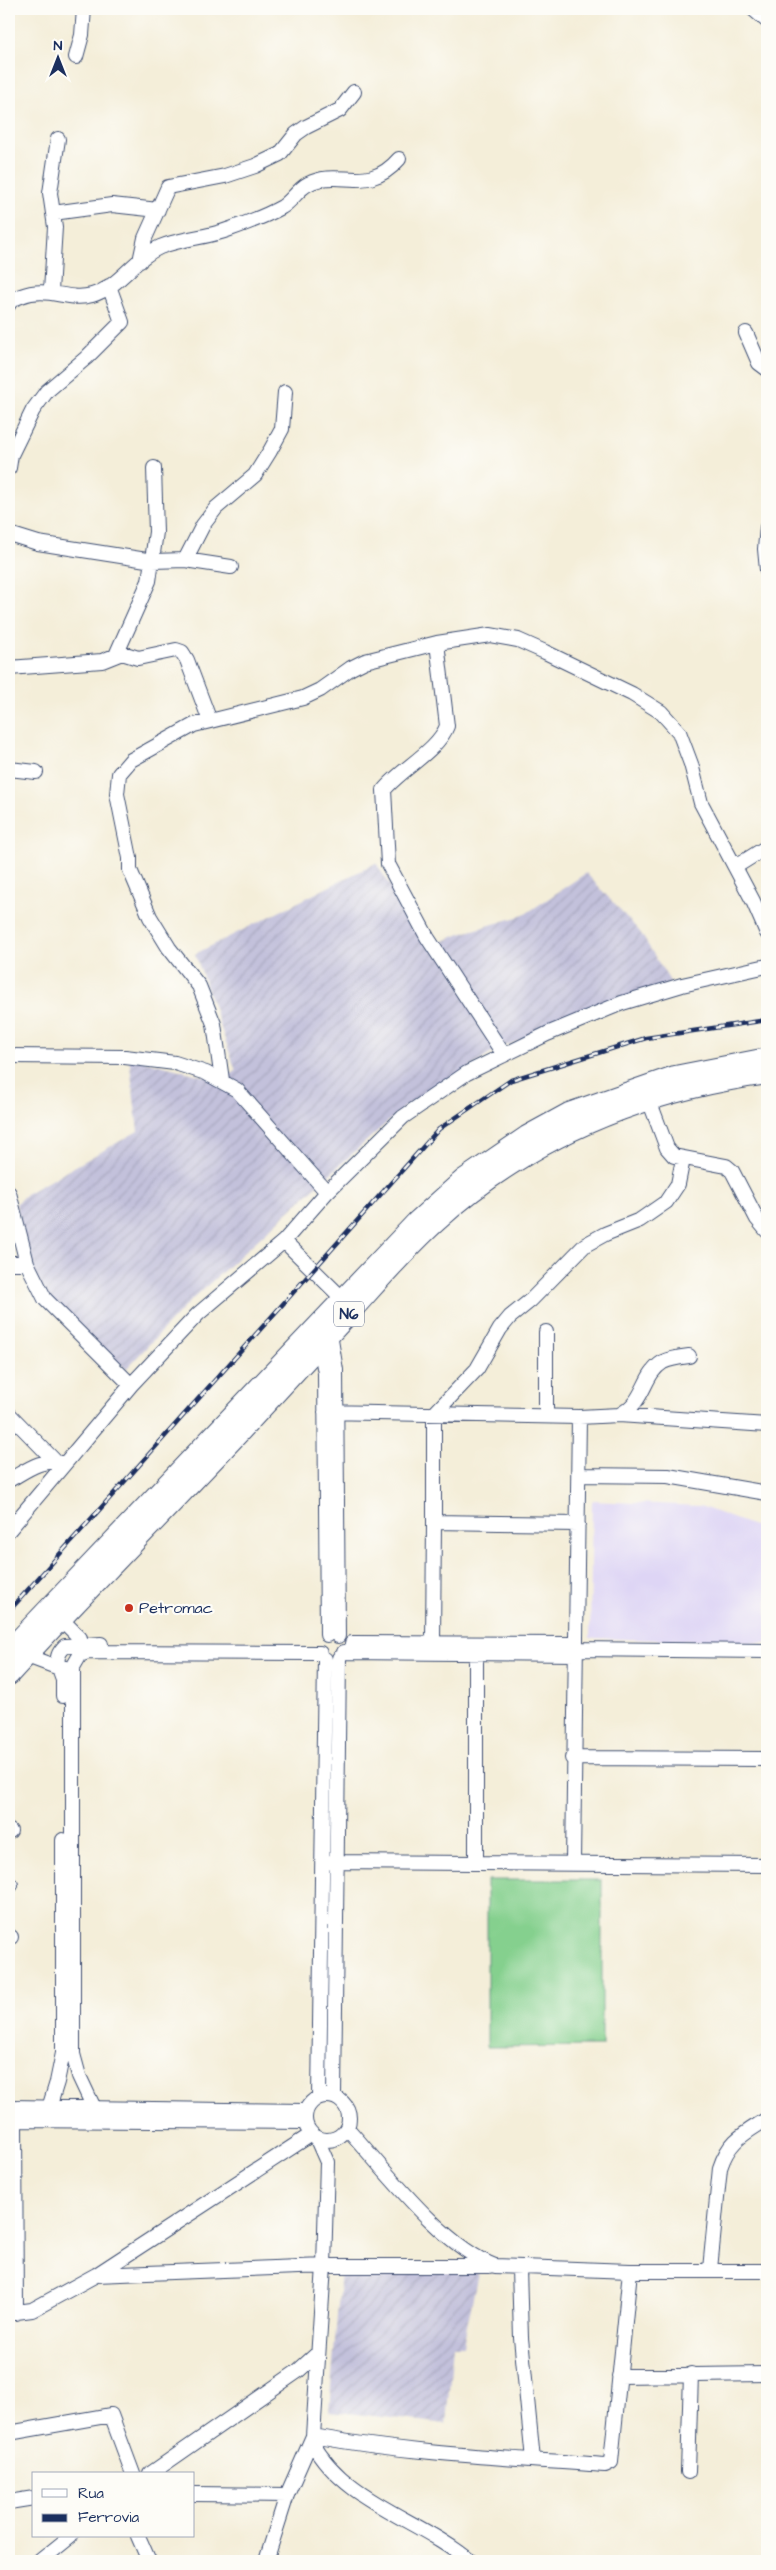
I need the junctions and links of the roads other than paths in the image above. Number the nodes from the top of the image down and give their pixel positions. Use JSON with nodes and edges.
{"nodes":[{"id":1,"x":84,"y":9,"type":"edge"},
{"id":2,"x":753,"y":9,"type":"edge"},
{"id":3,"x":767,"y":21,"type":"edge"},
{"id":4,"x":76,"y":57,"type":"dead end"},
{"id":5,"x":354,"y":92,"type":"dead end"},
{"id":6,"x":58,"y":139,"type":"dead end"},
{"id":7,"x":399,"y":159,"type":"dead end"},
{"id":8,"x":158,"y":210,"type":"junction"},
{"id":9,"x":53,"y":213,"type":"junction"},
{"id":10,"x":140,"y":261,"type":"junction"},
{"id":11,"x":109,"y":286,"type":"junction"},
{"id":12,"x":51,"y":291,"type":"junction"},
{"id":13,"x":9,"y":300,"type":"edge"},
{"id":14,"x":746,"y":333,"type":"dead end"},
{"id":15,"x":767,"y":369,"type":"edge"},
{"id":16,"x":285,"y":392,"type":"dead end"},
{"id":17,"x":9,"y":468,"type":"edge"},
{"id":18,"x":154,"y":468,"type":"dead end"},
{"id":19,"x":767,"y":527,"type":"edge"},
{"id":20,"x":9,"y":534,"type":"edge"},
{"id":21,"x":766,"y":548,"type":"edge"},
{"id":22,"x":185,"y":560,"type":"junction"},
{"id":23,"x":153,"y":561,"type":"junction"},
{"id":24,"x":231,"y":567,"type":"dead end"},
{"id":25,"x":767,"y":570,"type":"edge"},
{"id":26,"x":437,"y":643,"type":"junction"},
{"id":27,"x":116,"y":655,"type":"junction"},
{"id":28,"x":9,"y":668,"type":"edge"},
{"id":29,"x":210,"y":721,"type":"junction"},
{"id":30,"x":9,"y":769,"type":"edge"},
{"id":31,"x":36,"y":772,"type":"dead end"},
{"id":32,"x":767,"y":847,"type":"edge"},
{"id":33,"x":735,"y":867,"type":"junction"},
{"id":34,"x":767,"y":933,"type":"edge"},
{"id":35,"x":767,"y":966,"type":"edge"},
{"id":36,"x":504,"y":1055,"type":"junction"},
{"id":37,"x":9,"y":1056,"type":"edge"},
{"id":38,"x":767,"y":1058,"type":"edge"},
{"id":39,"x":767,"y":1074,"type":"edge"},
{"id":40,"x":222,"y":1080,"type":"junction"},
{"id":41,"x":649,"y":1100,"type":"junction"},
{"id":42,"x":683,"y":1159,"type":"junction"},
{"id":43,"x":327,"y":1192,"type":"junction"},
{"id":44,"x":9,"y":1193,"type":"edge"},
{"id":45,"x":767,"y":1231,"type":"edge"},
{"id":46,"x":284,"y":1241,"type":"junction"},
{"id":47,"x":9,"y":1263,"type":"edge"},
{"id":48,"x":28,"y":1264,"type":"junction"},
{"id":49,"x":348,"y":1304,"type":"junction"},
{"id":50,"x":546,"y":1332,"type":"dead end"},
{"id":51,"x":325,"y":1340,"type":"junction"},
{"id":52,"x":689,"y":1356,"type":"dead end"},
{"id":53,"x":131,"y":1385,"type":"junction"},
{"id":54,"x":331,"y":1412,"type":"junction"},
{"id":55,"x":9,"y":1414,"type":"edge"},
{"id":56,"x":434,"y":1414,"type":"junction"},
{"id":57,"x":620,"y":1415,"type":"junction"},
{"id":58,"x":546,"y":1416,"type":"junction"},
{"id":59,"x":579,"y":1417,"type":"junction"},
{"id":60,"x":767,"y":1425,"type":"edge"},
{"id":61,"x":59,"y":1462,"type":"junction"},
{"id":62,"x":579,"y":1475,"type":"junction"},
{"id":63,"x":9,"y":1480,"type":"edge"},
{"id":64,"x":767,"y":1493,"type":"edge"},
{"id":65,"x":434,"y":1522,"type":"junction"},
{"id":66,"x":578,"y":1524,"type":"junction"},
{"id":67,"x":9,"y":1530,"type":"edge"},
{"id":68,"x":61,"y":1619,"type":"junction"},
{"id":69,"x":433,"y":1642,"type":"junction"},
{"id":70,"x":332,"y":1648,"type":"junction"},
{"id":71,"x":575,"y":1649,"type":"junction"},
{"id":72,"x":767,"y":1651,"type":"edge"},
{"id":73,"x":18,"y":1653,"type":"edge"},
{"id":74,"x":476,"y":1654,"type":"junction"},
{"id":75,"x":73,"y":1658,"type":"junction"},
{"id":76,"x":9,"y":1676,"type":"edge"},
{"id":77,"x":572,"y":1758,"type":"junction"},
{"id":78,"x":767,"y":1759,"type":"edge"},
{"id":79,"x":331,"y":1862,"type":"junction"},
{"id":80,"x":572,"y":1862,"type":"junction"},
{"id":81,"x":476,"y":1863,"type":"junction"},
{"id":82,"x":767,"y":1865,"type":"edge"},
{"id":83,"x":68,"y":1987,"type":"junction"},
{"id":84,"x":334,"y":2096,"type":"junction"},
{"id":85,"x":319,"y":2097,"type":"junction"},
{"id":86,"x":9,"y":2108,"type":"edge"},
{"id":87,"x":49,"y":2108,"type":"junction"},
{"id":88,"x":94,"y":2108,"type":"junction"},
{"id":89,"x":767,"y":2119,"type":"edge"},
{"id":90,"x":12,"y":2120,"type":"edge"},
{"id":91,"x":310,"y":2126,"type":"junction"},
{"id":92,"x":344,"y":2132,"type":"junction"},
{"id":93,"x":326,"y":2162,"type":"junction"},
{"id":94,"x":12,"y":2195,"type":"edge"},
{"id":95,"x":12,"y":2216,"type":"edge"},
{"id":96,"x":324,"y":2266,"type":"junction"},
{"id":97,"x":495,"y":2266,"type":"junction"},
{"id":98,"x":519,"y":2268,"type":"junction"},
{"id":99,"x":710,"y":2269,"type":"junction"},
{"id":100,"x":630,"y":2271,"type":"junction"},
{"id":101,"x":767,"y":2271,"type":"edge"},
{"id":102,"x":96,"y":2275,"type":"junction"},
{"id":103,"x":12,"y":2313,"type":"edge"},
{"id":104,"x":318,"y":2353,"type":"junction"},
{"id":105,"x":691,"y":2374,"type":"junction"},
{"id":106,"x":767,"y":2374,"type":"edge"},
{"id":107,"x":620,"y":2376,"type":"junction"},
{"id":108,"x":9,"y":2433,"type":"edge"},
{"id":109,"x":312,"y":2439,"type":"junction"},
{"id":110,"x":533,"y":2460,"type":"junction"},
{"id":111,"x":132,"y":2472,"type":"edge"},
{"id":112,"x":153,"y":2472,"type":"edge"},
{"id":113,"x":688,"y":2472,"type":"dead end"},
{"id":114,"x":195,"y":2494,"type":"edge"},
{"id":115,"x":287,"y":2495,"type":"junction"},
{"id":116,"x":32,"y":2498,"type":"edge"},
{"id":117,"x":9,"y":2502,"type":"edge"},
{"id":118,"x":68,"y":2538,"type":"edge"},
{"id":119,"x":139,"y":2538,"type":"edge"},
{"id":120,"x":40,"y":2561,"type":"edge"},
{"id":121,"x":149,"y":2561,"type":"edge"},
{"id":122,"x":266,"y":2561,"type":"edge"},
{"id":123,"x":470,"y":2561,"type":"edge"}],
"edges":[{"from":1,"to":4,"type":"street"},
{"from":2,"to":3,"type":"street"},
{"from":5,"to":8,"type":"street"},
{"from":6,"to":9,"type":"street"},
{"from":7,"to":10,"type":"street"},
{"from":8,"to":9,"type":"street"},
{"from":8,"to":10,"type":"street"},
{"from":9,"to":12,"type":"street"},
{"from":10,"to":11,"type":"street"},
{"from":11,"to":12,"type":"street"},
{"from":11,"to":17,"type":"street"},
{"from":12,"to":13,"type":"street"},
{"from":14,"to":15,"type":"street"},
{"from":16,"to":22,"type":"street"},
{"from":18,"to":23,"type":"street"},
{"from":19,"to":21,"type":"street"},
{"from":20,"to":23,"type":"street"},
{"from":21,"to":25,"type":"street"},
{"from":22,"to":23,"type":"street"},
{"from":22,"to":24,"type":"street"},
{"from":23,"to":27,"type":"street"},
{"from":26,"to":29,"type":"street"},
{"from":26,"to":33,"type":"street"},
{"from":26,"to":36,"type":"street"},
{"from":27,"to":28,"type":"street"},
{"from":27,"to":29,"type":"street"},
{"from":29,"to":40,"type":"street"},
{"from":30,"to":31,"type":"street"},
{"from":32,"to":33,"type":"street"},
{"from":33,"to":34,"type":"street"},
{"from":35,"to":36,"type":"street"},
{"from":36,"to":43,"type":"street"},
{"from":37,"to":40,"type":"street"},
{"from":38,"to":49,"type":"highway","number":"N6"},
{"from":39,"to":41,"type":"highway","number":"N6"},
{"from":40,"to":43,"type":"street"},
{"from":41,"to":42,"type":"street"},
{"from":41,"to":49,"type":"highway","number":"N6"},
{"from":42,"to":45,"type":"street"},
{"from":42,"to":56,"type":"street"},
{"from":43,"to":46,"type":"street"},
{"from":44,"to":48,"type":"street"},
{"from":46,"to":49,"type":"street"},
{"from":46,"to":53,"type":"street"},
{"from":47,"to":48,"type":"street"},
{"from":48,"to":53,"type":"street"},
{"from":49,"to":51,"type":"highway","number":"N6"},
{"from":49,"to":73,"type":"highway","number":"N6"},
{"from":50,"to":58,"type":"street"},
{"from":51,"to":54,"type":"street"},
{"from":51,"to":68,"type":"highway","number":"N6"},
{"from":52,"to":57,"type":"street"},
{"from":53,"to":61,"type":"street"},
{"from":54,"to":56,"type":"street"},
{"from":54,"to":70,"type":"street"},
{"from":55,"to":61,"type":"street"},
{"from":56,"to":58,"type":"street"},
{"from":56,"to":65,"type":"street"},
{"from":57,"to":59,"type":"street"},
{"from":57,"to":60,"type":"street"},
{"from":58,"to":59,"type":"street"},
{"from":59,"to":62,"type":"street"},
{"from":61,"to":63,"type":"street"},
{"from":61,"to":67,"type":"street"},
{"from":62,"to":64,"type":"street"},
{"from":62,"to":66,"type":"street"},
{"from":65,"to":66,"type":"street"},
{"from":65,"to":69,"type":"street"},
{"from":66,"to":71,"type":"street"},
{"from":68,"to":73,"type":"highway","number":"N6"},
{"from":68,"to":75,"type":"street"},
{"from":69,"to":70,"type":"street"},
{"from":69,"to":71,"type":"street"},
{"from":70,"to":74,"type":"street"},
{"from":70,"to":75,"type":"street"},
{"from":70,"to":79,"type":"street"},
{"from":71,"to":72,"type":"street"},
{"from":71,"to":74,"type":"street"},
{"from":71,"to":77,"type":"street"},
{"from":73,"to":75,"type":"street"},
{"from":73,"to":76,"type":"highway","number":"N6"},
{"from":74,"to":81,"type":"street"},
{"from":75,"to":83,"type":"street"},
{"from":77,"to":78,"type":"street"},
{"from":77,"to":80,"type":"street"},
{"from":79,"to":81,"type":"street"},
{"from":79,"to":84,"type":"street"},
{"from":79,"to":85,"type":"street"},
{"from":80,"to":81,"type":"street"},
{"from":80,"to":82,"type":"street"},
{"from":83,"to":87,"type":"street"},
{"from":83,"to":88,"type":"street"},
{"from":84,"to":85,"type":"street"},
{"from":84,"to":92,"type":"street"},
{"from":85,"to":91,"type":"street"},
{"from":86,"to":87,"type":"street"},
{"from":87,"to":88,"type":"street"},
{"from":88,"to":91,"type":"street"},
{"from":89,"to":99,"type":"street"},
{"from":90,"to":91,"type":"street"},
{"from":90,"to":94,"type":"street"},
{"from":91,"to":92,"type":"street"},
{"from":91,"to":93,"type":"street"},
{"from":91,"to":102,"type":"street"},
{"from":92,"to":93,"type":"street"},
{"from":92,"to":97,"type":"street"},
{"from":93,"to":96,"type":"street"},
{"from":94,"to":95,"type":"street"},
{"from":95,"to":103,"type":"street"},
{"from":96,"to":97,"type":"street"},
{"from":96,"to":102,"type":"street"},
{"from":96,"to":104,"type":"street"},
{"from":97,"to":98,"type":"street"},
{"from":98,"to":100,"type":"street"},
{"from":98,"to":110,"type":"street"},
{"from":99,"to":100,"type":"street"},
{"from":99,"to":101,"type":"street"},
{"from":100,"to":107,"type":"street"},
{"from":102,"to":103,"type":"street"},
{"from":104,"to":109,"type":"street"},
{"from":104,"to":112,"type":"street"},
{"from":105,"to":106,"type":"street"},
{"from":105,"to":107,"type":"street"},
{"from":105,"to":113,"type":"street"},
{"from":107,"to":110,"type":"street"},
{"from":108,"to":111,"type":"street"},
{"from":109,"to":110,"type":"street"},
{"from":109,"to":115,"type":"street"},
{"from":109,"to":123,"type":"street"},
{"from":114,"to":115,"type":"street"},
{"from":115,"to":122,"type":"street"},
{"from":116,"to":117,"type":"street"},
{"from":118,"to":120,"type":"street"},
{"from":119,"to":121,"type":"street"}]}
